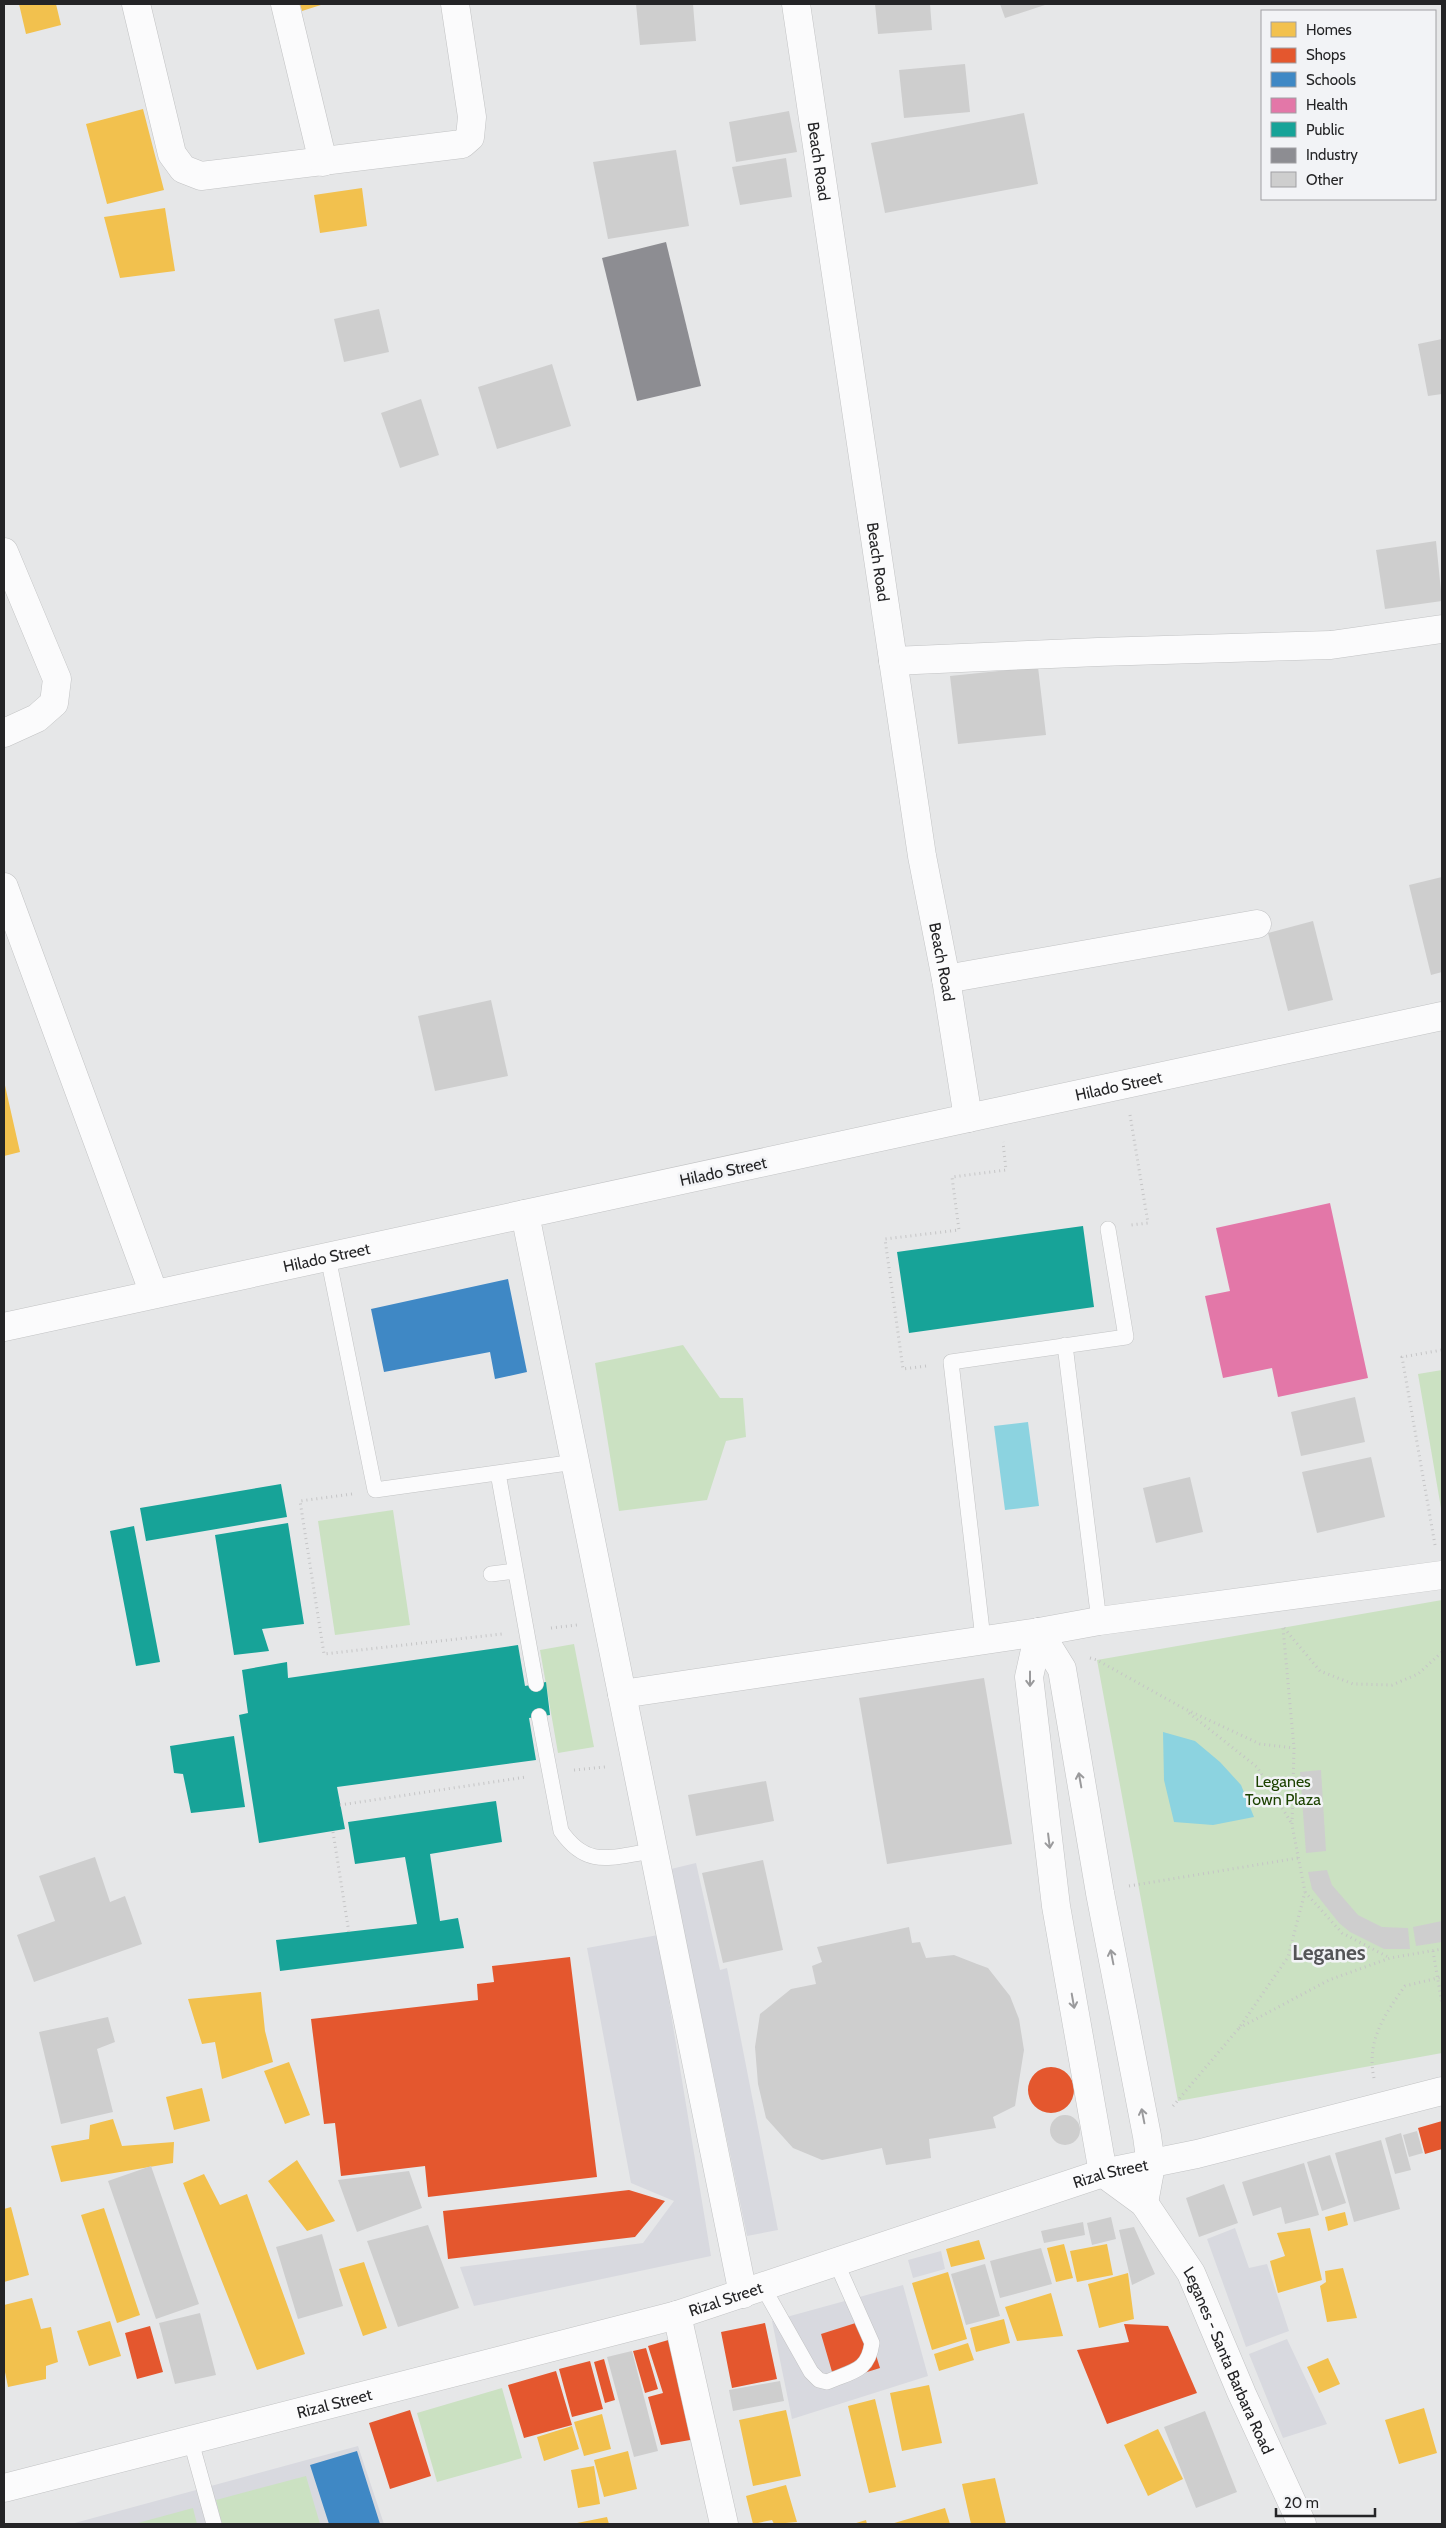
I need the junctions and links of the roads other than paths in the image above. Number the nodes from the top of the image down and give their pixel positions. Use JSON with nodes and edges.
{"nodes":[{"id":1,"x":136,"y":4,"type":"edge"},
{"id":2,"x":286,"y":4,"type":"edge"},
{"id":3,"x":455,"y":4,"type":"edge"},
{"id":4,"x":796,"y":4,"type":"edge"},
{"id":5,"x":323,"y":162,"type":"junction"},
{"id":6,"x":4,"y":552,"type":"edge"},
{"id":7,"x":1442,"y":629,"type":"edge"},
{"id":8,"x":893,"y":661,"type":"junction"},
{"id":9,"x":4,"y":733,"type":"edge"},
{"id":10,"x":4,"y":888,"type":"edge"},
{"id":11,"x":1257,"y":924,"type":"dead end"},
{"id":12,"x":946,"y":979,"type":"junction"},
{"id":13,"x":1442,"y":1016,"type":"edge"},
{"id":14,"x":968,"y":1118,"type":"junction"},
{"id":15,"x":525,"y":1214,"type":"junction"},
{"id":16,"x":1108,"y":1229,"type":"dead end"},
{"id":17,"x":328,"y":1257,"type":"junction"},
{"id":18,"x":154,"y":1294,"type":"junction"},
{"id":19,"x":4,"y":1328,"type":"edge"},
{"id":20,"x":1065,"y":1345,"type":"junction"},
{"id":21,"x":575,"y":1462,"type":"junction"},
{"id":22,"x":498,"y":1473,"type":"junction"},
{"id":23,"x":515,"y":1571,"type":"junction"},
{"id":24,"x":491,"y":1574,"type":"dead end"},
{"id":25,"x":1441,"y":1576,"type":"edge"},
{"id":26,"x":1099,"y":1620,"type":"junction"},
{"id":27,"x":1039,"y":1632,"type":"junction"},
{"id":28,"x":983,"y":1639,"type":"junction"},
{"id":29,"x":536,"y":1684,"type":"dead end"},
{"id":30,"x":622,"y":1694,"type":"junction"},
{"id":31,"x":539,"y":1716,"type":"dead end"},
{"id":32,"x":653,"y":1851,"type":"junction"},
{"id":33,"x":1442,"y":2091,"type":"edge"},
{"id":34,"x":1151,"y":2164,"type":"junction"},
{"id":35,"x":1103,"y":2173,"type":"junction"},
{"id":36,"x":1144,"y":2203,"type":"junction"},
{"id":37,"x":836,"y":2262,"type":"junction"},
{"id":38,"x":753,"y":2290,"type":"junction"},
{"id":39,"x":677,"y":2315,"type":"junction"},
{"id":40,"x":190,"y":2438,"type":"junction"},
{"id":41,"x":4,"y":2488,"type":"edge"},
{"id":42,"x":214,"y":2524,"type":"edge"},
{"id":43,"x":724,"y":2524,"type":"edge"},
{"id":44,"x":1302,"y":2524,"type":"edge"}],
"edges":[{"from":1,"to":5,"type":"main road"},
{"from":2,"to":5,"type":"main road"},
{"from":3,"to":5,"type":"main road"},
{"from":4,"to":8,"type":"main road","name":"Beach Road"},
{"from":6,"to":9,"type":"main road"},
{"from":7,"to":8,"type":"main road"},
{"from":8,"to":12,"type":"main road","name":"Beach Road"},
{"from":10,"to":18,"type":"main road"},
{"from":11,"to":12,"type":"main road"},
{"from":12,"to":14,"type":"main road","name":"Beach Road"},
{"from":13,"to":14,"type":"main road","name":"Hilado Street"},
{"from":14,"to":15,"type":"main road","name":"Hilado Street"},
{"from":15,"to":17,"type":"main road","name":"Hilado Street"},
{"from":15,"to":21,"type":"main road"},
{"from":16,"to":20,"type":"lane"},
{"from":17,"to":18,"type":"main road","name":"Hilado Street"},
{"from":17,"to":22,"type":"lane"},
{"from":18,"to":19,"type":"main road","name":"Hilado Street"},
{"from":20,"to":26,"type":"lane"},
{"from":20,"to":28,"type":"lane"},
{"from":21,"to":22,"type":"lane"},
{"from":21,"to":30,"type":"main road"},
{"from":22,"to":23,"type":"lane"},
{"from":23,"to":24,"type":"lane"},
{"from":23,"to":29,"type":"lane"},
{"from":25,"to":26,"type":"main road"},
{"from":26,"to":27,"type":"main road"},
{"from":27,"to":28,"type":"main road"},
{"from":34,"to":27,"type":"main road","one_way":true},
{"from":27,"to":35,"type":"main road","one_way":true},
{"from":28,"to":30,"type":"main road"},
{"from":30,"to":32,"type":"main road"},
{"from":31,"to":32,"type":"lane"},
{"from":32,"to":38,"type":"main road"},
{"from":33,"to":34,"type":"main road","name":"Rizal Street"},
{"from":34,"to":35,"type":"main road","name":"Rizal Street"},
{"from":34,"to":36,"type":"main road"},
{"from":35,"to":36,"type":"main road","name":"Leganes - Santa Barbara Road"},
{"from":35,"to":37,"type":"main road","name":"Rizal Street"},
{"from":36,"to":44,"type":"main road","name":"Leganes - Santa Barbara Road"},
{"from":37,"to":38,"type":"main road","name":"Rizal Street"},
{"from":37,"to":38,"type":"lane"},
{"from":38,"to":39,"type":"main road","name":"Rizal Street"},
{"from":39,"to":40,"type":"main road","name":"Rizal Street"},
{"from":39,"to":43,"type":"main road"},
{"from":40,"to":41,"type":"main road","name":"Rizal Street"},
{"from":40,"to":42,"type":"lane"}]}
